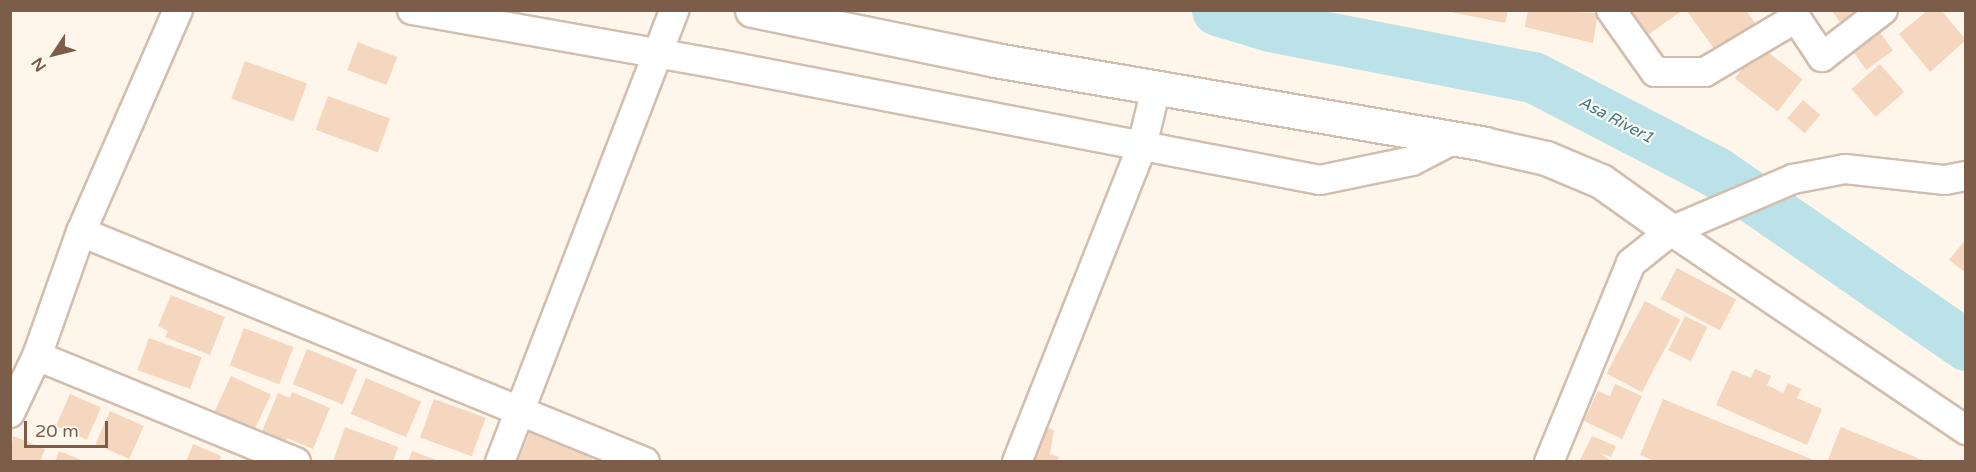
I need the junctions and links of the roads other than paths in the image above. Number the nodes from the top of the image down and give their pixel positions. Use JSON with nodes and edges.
{"nodes":[{"id":1,"x":178,"y":10,"type":"edge"},
{"id":2,"x":412,"y":10,"type":"edge"},
{"id":3,"x":674,"y":10,"type":"edge"},
{"id":4,"x":752,"y":10,"type":"edge"},
{"id":5,"x":1611,"y":10,"type":"edge"},
{"id":6,"x":1883,"y":10,"type":"edge"},
{"id":7,"x":656,"y":54,"type":"junction"},
{"id":8,"x":1156,"y":88,"type":"junction"},
{"id":9,"x":1454,"y":140,"type":"junction"},
{"id":10,"x":1142,"y":146,"type":"junction"},
{"id":11,"x":1965,"y":176,"type":"edge"},
{"id":12,"x":1671,"y":231,"type":"junction"},
{"id":13,"x":81,"y":232,"type":"junction"},
{"id":14,"x":37,"y":356,"type":"junction"},
{"id":15,"x":521,"y":410,"type":"junction"},
{"id":16,"x":10,"y":413,"type":"edge"},
{"id":17,"x":1965,"y":430,"type":"edge"},
{"id":18,"x":296,"y":462,"type":"edge"},
{"id":19,"x":500,"y":462,"type":"edge"},
{"id":20,"x":645,"y":462,"type":"edge"},
{"id":21,"x":1017,"y":462,"type":"edge"},
{"id":22,"x":1550,"y":462,"type":"edge"}],
"edges":[{"from":1,"to":13,"type":"street"},
{"from":2,"to":7,"type":"street"},
{"from":3,"to":7,"type":"street"},
{"from":4,"to":8,"type":"street"},
{"from":5,"to":6,"type":"street"},
{"from":7,"to":10,"type":"street"},
{"from":7,"to":15,"type":"street"},
{"from":8,"to":9,"type":"street"},
{"from":8,"to":10,"type":"street"},
{"from":9,"to":10,"type":"street"},
{"from":9,"to":12,"type":"street"},
{"from":10,"to":21,"type":"street"},
{"from":11,"to":12,"type":"street"},
{"from":12,"to":17,"type":"street"},
{"from":12,"to":22,"type":"street"},
{"from":13,"to":14,"type":"street"},
{"from":13,"to":15,"type":"street"},
{"from":14,"to":16,"type":"street"},
{"from":14,"to":18,"type":"street"},
{"from":15,"to":19,"type":"street"},
{"from":15,"to":20,"type":"street"}]}
